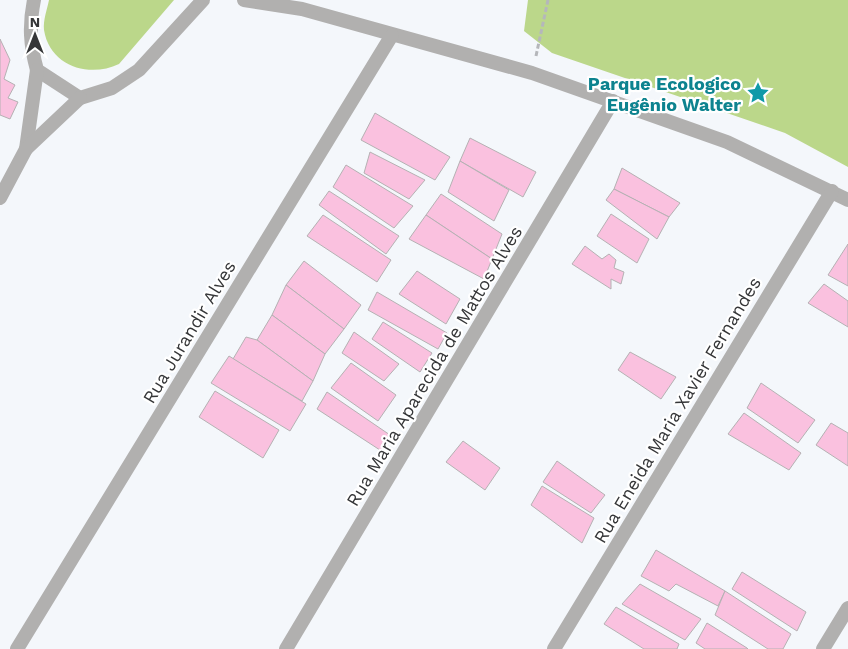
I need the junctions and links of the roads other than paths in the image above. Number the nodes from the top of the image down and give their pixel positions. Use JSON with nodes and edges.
{"nodes":[{"id":1,"x":34,"y":0,"type":"edge"},
{"id":2,"x":203,"y":0,"type":"edge"},
{"id":3,"x":244,"y":0,"type":"edge"},
{"id":4,"x":298,"y":4,"type":"edge"},
{"id":5,"x":392,"y":35,"type":"junction"},
{"id":6,"x":37,"y":70,"type":"junction"},
{"id":7,"x":80,"y":98,"type":"junction"},
{"id":8,"x":613,"y":102,"type":"junction"},
{"id":9,"x":26,"y":149,"type":"junction"},
{"id":10,"x":832,"y":191,"type":"junction"},
{"id":11,"x":0,"y":198,"type":"edge"},
{"id":12,"x":848,"y":200,"type":"edge"},
{"id":13,"x":848,"y":608,"type":"edge"},
{"id":14,"x":17,"y":649,"type":"edge"},
{"id":15,"x":286,"y":649,"type":"edge"},
{"id":16,"x":554,"y":649,"type":"edge"},
{"id":17,"x":823,"y":649,"type":"edge"}],
"edges":[{"from":1,"to":6,"type":"street"},
{"from":2,"to":7,"type":"street"},
{"from":3,"to":4,"type":"street"},
{"from":4,"to":5,"type":"street"},
{"from":5,"to":8,"type":"street"},
{"from":5,"to":14,"type":"street","name":"Rua Jurandir Alves"},
{"from":6,"to":7,"type":"street"},
{"from":6,"to":9,"type":"street"},
{"from":7,"to":9,"type":"street"},
{"from":8,"to":10,"type":"street"},
{"from":8,"to":15,"type":"street","name":"Rua Maria Aparecida de Mattos Alves"},
{"from":9,"to":11,"type":"street"},
{"from":10,"to":12,"type":"street"},
{"from":10,"to":16,"type":"street","name":"Rua Eneida Maria Xavier Fernandes"},
{"from":13,"to":17,"type":"street"}]}
